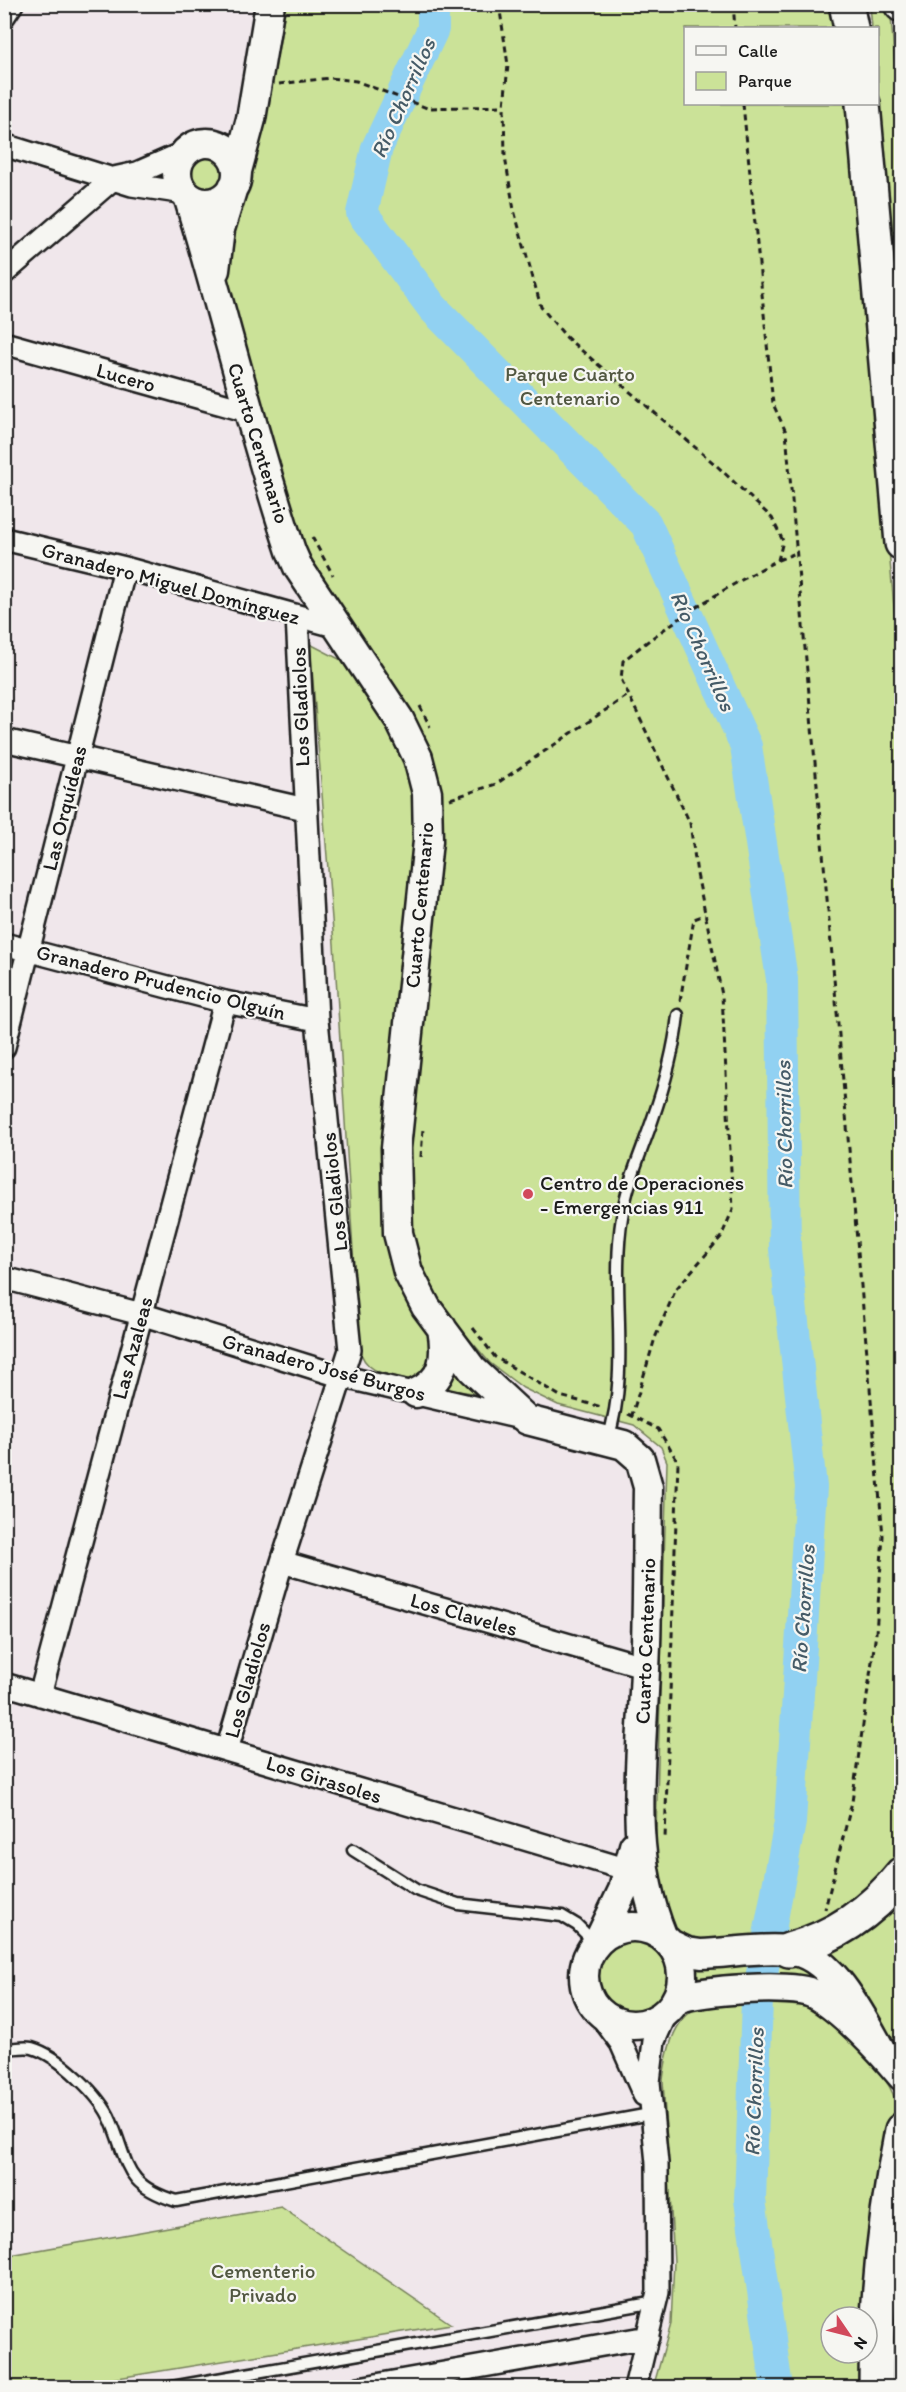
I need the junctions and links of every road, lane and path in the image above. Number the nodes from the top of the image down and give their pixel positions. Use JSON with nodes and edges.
{"nodes":[{"id":1,"x":12,"y":4,"type":"edge"},
{"id":2,"x":270,"y":4,"type":"edge"},
{"id":3,"x":499,"y":4,"type":"edge"},
{"id":4,"x":733,"y":4,"type":"edge"},
{"id":5,"x":846,"y":4,"type":"edge"},
{"id":6,"x":855,"y":4,"type":"edge"},
{"id":7,"x":4,"y":16,"type":"edge"},
{"id":8,"x":735,"y":27,"type":"edge"},
{"id":9,"x":851,"y":27,"type":"edge"},
{"id":10,"x":857,"y":27,"type":"edge"},
{"id":11,"x":271,"y":85,"type":"junction"},
{"id":12,"x":743,"y":105,"type":"edge"},
{"id":13,"x":864,"y":105,"type":"edge"},
{"id":14,"x":504,"y":106,"type":"junction"},
{"id":15,"x":4,"y":145,"type":"edge"},
{"id":16,"x":194,"y":148,"type":"junction"},
{"id":17,"x":114,"y":178,"type":"junction"},
{"id":18,"x":235,"y":179,"type":"junction"},
{"id":19,"x":186,"y":195,"type":"junction"},
{"id":20,"x":4,"y":273,"type":"edge"},
{"id":21,"x":214,"y":284,"type":"junction"},
{"id":22,"x":4,"y":343,"type":"edge"},
{"id":23,"x":247,"y":411,"type":"junction"},
{"id":24,"x":309,"y":532,"type":"dead end"},
{"id":25,"x":4,"y":539,"type":"edge"},
{"id":26,"x":902,"y":543,"type":"edge"},
{"id":27,"x":796,"y":553,"type":"junction"},
{"id":28,"x":778,"y":560,"type":"junction"},
{"id":29,"x":125,"y":568,"type":"junction"},
{"id":30,"x":335,"y":578,"type":"dead end"},
{"id":31,"x":297,"y":616,"type":"junction"},
{"id":32,"x":338,"y":627,"type":"junction"},
{"id":33,"x":662,"y":629,"type":"dead end"},
{"id":34,"x":628,"y":695,"type":"dead end"},
{"id":35,"x":419,"y":705,"type":"dead end"},
{"id":36,"x":433,"y":735,"type":"dead end"},
{"id":37,"x":4,"y":740,"type":"edge"},
{"id":38,"x":77,"y":758,"type":"junction"},
{"id":39,"x":448,"y":789,"type":"dead end"},
{"id":40,"x":305,"y":809,"type":"junction"},
{"id":41,"x":705,"y":915,"type":"dead end"},
{"id":42,"x":4,"y":944,"type":"edge"},
{"id":43,"x":29,"y":950,"type":"junction"},
{"id":44,"x":225,"y":1002,"type":"junction"},
{"id":45,"x":678,"y":1015,"type":"joint"},
{"id":46,"x":317,"y":1020,"type":"junction"},
{"id":47,"x":4,"y":1047,"type":"edge"},
{"id":48,"x":424,"y":1118,"type":"dead end"},
{"id":49,"x":420,"y":1165,"type":"dead end"},
{"id":50,"x":4,"y":1278,"type":"edge"},
{"id":51,"x":141,"y":1314,"type":"junction"},
{"id":52,"x":455,"y":1325,"type":"junction"},
{"id":53,"x":340,"y":1376,"type":"junction"},
{"id":54,"x":416,"y":1393,"type":"junction"},
{"id":55,"x":617,"y":1411,"type":"junction"},
{"id":56,"x":527,"y":1420,"type":"junction"},
{"id":57,"x":608,"y":1440,"type":"junction"},
{"id":58,"x":640,"y":1459,"type":"joint"},
{"id":59,"x":282,"y":1562,"type":"junction"},
{"id":60,"x":646,"y":1667,"type":"junction"},
{"id":61,"x":4,"y":1684,"type":"edge"},
{"id":62,"x":40,"y":1695,"type":"junction"},
{"id":63,"x":227,"y":1750,"type":"junction"},
{"id":64,"x":665,"y":1841,"type":"dead end"},
{"id":65,"x":353,"y":1850,"type":"dead end"},
{"id":66,"x":637,"y":1872,"type":"junction"},
{"id":67,"x":902,"y":1874,"type":"edge"},
{"id":68,"x":667,"y":1940,"type":"junction"},
{"id":69,"x":597,"y":1941,"type":"junction"},
{"id":70,"x":803,"y":1945,"type":"junction"},
{"id":71,"x":672,"y":2005,"type":"junction"},
{"id":72,"x":598,"y":2012,"type":"junction"},
{"id":73,"x":4,"y":2049,"type":"edge"},
{"id":74,"x":884,"y":2054,"type":"junction"},
{"id":75,"x":902,"y":2076,"type":"edge"},
{"id":76,"x":650,"y":2114,"type":"junction"},
{"id":77,"x":902,"y":2130,"type":"edge"},
{"id":78,"x":657,"y":2301,"type":"junction"},
{"id":79,"x":648,"y":2337,"type":"junction"},
{"id":80,"x":166,"y":2388,"type":"edge"},
{"id":81,"x":359,"y":2388,"type":"edge"},
{"id":82,"x":635,"y":2388,"type":"edge"},
{"id":83,"x":876,"y":2388,"type":"edge"}],
"edges":[{"from":1,"to":7,"type":"street"},
{"from":2,"to":11,"type":"main road","name":"Cuarto Centenario"},
{"from":3,"to":14,"type":"path"},
{"from":4,"to":8,"type":"path"},
{"from":5,"to":9,"type":"highway"},
{"from":6,"to":10,"type":"highway"},
{"from":11,"to":14,"type":"path"},
{"from":11,"to":16,"type":"main road","name":"Cuarto Centenario"},
{"from":11,"to":18,"type":"main road","name":"Cuarto Centenario"},
{"from":12,"to":27,"type":"path"},
{"from":13,"to":26,"type":"highway"},
{"from":14,"to":28,"type":"path"},
{"from":15,"to":17,"type":"street"},
{"from":16,"to":17,"type":"street"},
{"from":16,"to":18,"type":"main road"},
{"from":16,"to":19,"type":"main road","name":"Cuarto Centenario"},
{"from":17,"to":19,"type":"street"},
{"from":17,"to":20,"type":"street"},
{"from":18,"to":19,"type":"main road"},
{"from":18,"to":21,"type":"main road","name":"Cuarto Centenario"},
{"from":19,"to":21,"type":"main road","name":"Cuarto Centenario"},
{"from":21,"to":23,"type":"main road","name":"Cuarto Centenario"},
{"from":22,"to":23,"type":"street","name":"Lucero"},
{"from":23,"to":32,"type":"main road","name":"Cuarto Centenario"},
{"from":24,"to":30,"type":"path"},
{"from":25,"to":29,"type":"street","name":"Granadero Miguel Domínguez"},
{"from":27,"to":28,"type":"path"},
{"from":27,"to":70,"type":"path"},
{"from":28,"to":33,"type":"path"},
{"from":29,"to":31,"type":"street","name":"Granadero Miguel Domínguez"},
{"from":29,"to":38,"type":"street","name":"Las Orquídeas"},
{"from":31,"to":32,"type":"street","name":"Granadero Miguel Domínguez"},
{"from":31,"to":40,"type":"street","name":"Los Gladiolos"},
{"from":32,"to":52,"type":"main road","name":"Cuarto Centenario"},
{"from":34,"to":39,"type":"path"},
{"from":35,"to":36,"type":"path"},
{"from":37,"to":38,"type":"street"},
{"from":38,"to":40,"type":"street"},
{"from":38,"to":43,"type":"street","name":"Las Orquídeas"},
{"from":40,"to":46,"type":"street","name":"Los Gladiolos"},
{"from":41,"to":45,"type":"path"},
{"from":42,"to":43,"type":"street","name":"Granadero Prudencio Olguín"},
{"from":43,"to":44,"type":"street","name":"Granadero Prudencio Olguín"},
{"from":43,"to":47,"type":"street","name":"Las Orquídeas"},
{"from":44,"to":46,"type":"street","name":"Granadero Prudencio Olguín"},
{"from":44,"to":51,"type":"street","name":"Las Azaleas"},
{"from":45,"to":55,"type":"lane"},
{"from":46,"to":53,"type":"street","name":"Los Gladiolos"},
{"from":48,"to":49,"type":"path"},
{"from":50,"to":51,"type":"street","name":"Granadero José Burgos"},
{"from":51,"to":53,"type":"street","name":"Granadero José Burgos"},
{"from":51,"to":62,"type":"street","name":"Las Azaleas"},
{"from":52,"to":54,"type":"main road"},
{"from":52,"to":55,"type":"path"},
{"from":52,"to":56,"type":"main road","name":"Cuarto Centenario"},
{"from":53,"to":54,"type":"street","name":"Granadero José Burgos"},
{"from":53,"to":59,"type":"street","name":"Los Gladiolos"},
{"from":54,"to":56,"type":"street","name":"Granadero José Burgos"},
{"from":55,"to":57,"type":"lane"},
{"from":55,"to":64,"type":"path"},
{"from":56,"to":57,"type":"main road","name":"Granadero José Burgos"},
{"from":57,"to":58,"type":"main road","name":"Granadero José Burgos"},
{"from":58,"to":60,"type":"main road","name":"Cuarto Centenario"},
{"from":59,"to":60,"type":"street","name":"Los Claveles"},
{"from":59,"to":63,"type":"street","name":"Los Gladiolos"},
{"from":60,"to":66,"type":"main road","name":"Cuarto Centenario"},
{"from":61,"to":62,"type":"street","name":"Los Girasoles"},
{"from":62,"to":63,"type":"street","name":"Los Girasoles"},
{"from":63,"to":66,"type":"street","name":"Los Girasoles"},
{"from":65,"to":69,"type":"lane"},
{"from":66,"to":68,"type":"main road","name":"Cuarto Centenario"},
{"from":66,"to":69,"type":"main road","name":"Cuarto Centenario"},
{"from":67,"to":70,"type":"highway"},
{"from":68,"to":69,"type":"main road"},
{"from":68,"to":70,"type":"main road"},
{"from":68,"to":71,"type":"main road"},
{"from":69,"to":72,"type":"main road"},
{"from":70,"to":74,"type":"main road"},
{"from":71,"to":72,"type":"main road"},
{"from":71,"to":74,"type":"main road"},
{"from":71,"to":76,"type":"street"},
{"from":72,"to":76,"type":"street"},
{"from":73,"to":76,"type":"lane"},
{"from":74,"to":75,"type":"main road"},
{"from":76,"to":78,"type":"street"},
{"from":77,"to":83,"type":"highway"},
{"from":78,"to":79,"type":"street"},
{"from":78,"to":80,"type":"lane"},
{"from":79,"to":81,"type":"street"},
{"from":79,"to":82,"type":"street"}]}
